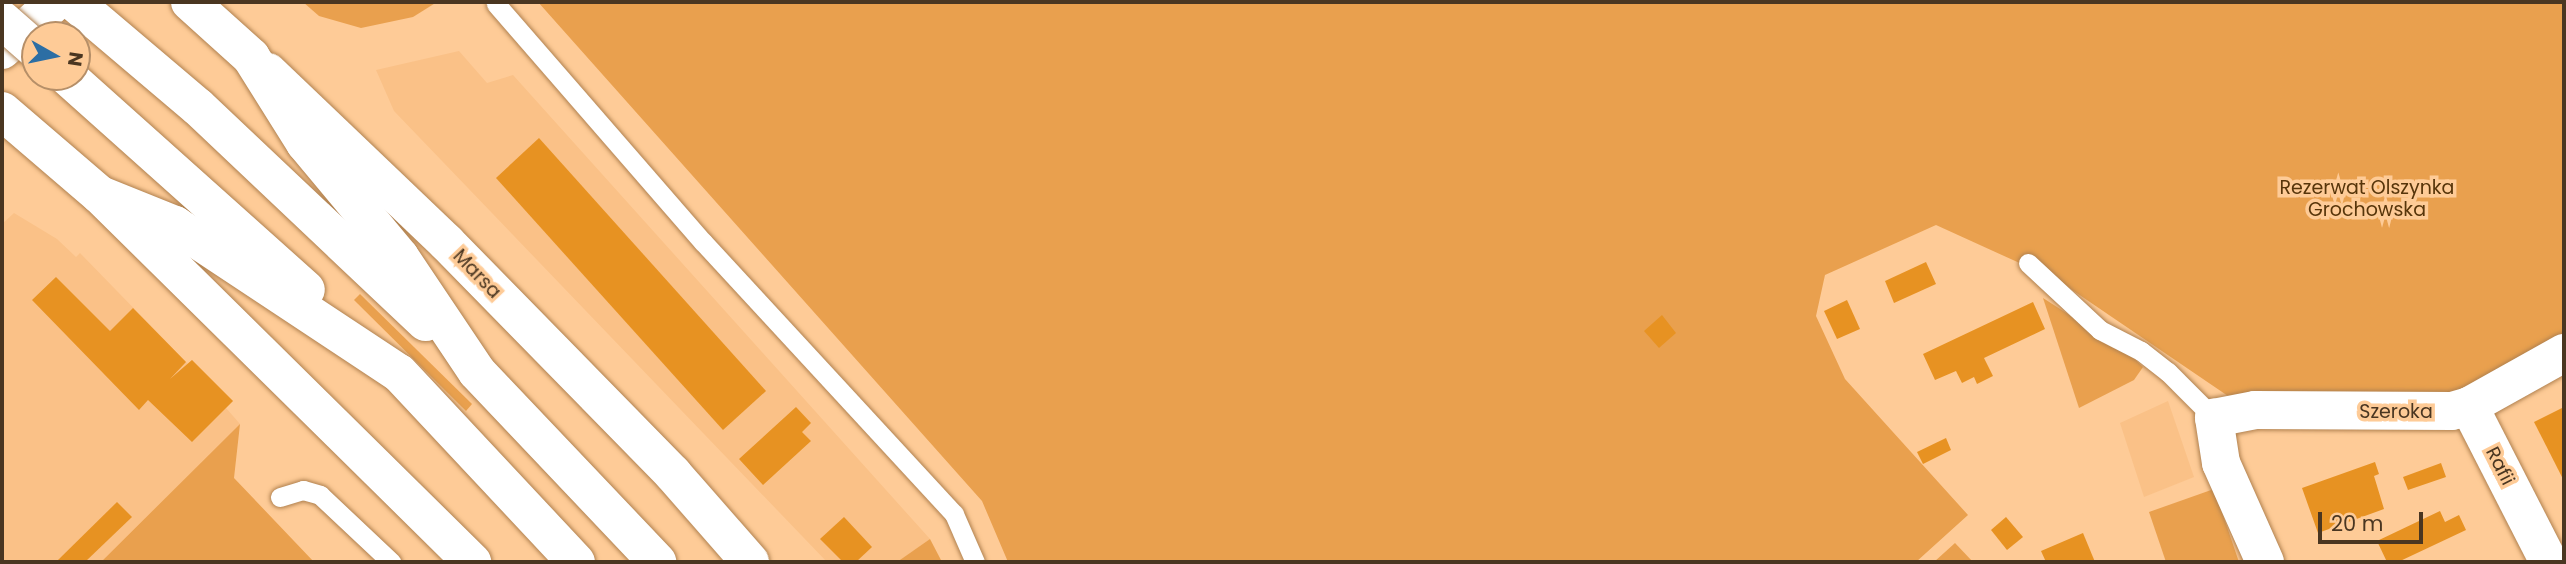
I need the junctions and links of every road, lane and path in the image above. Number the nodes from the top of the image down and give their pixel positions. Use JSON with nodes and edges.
{"nodes":[{"id":1,"x":55,"y":2,"type":"edge"},
{"id":2,"x":74,"y":2,"type":"edge"},
{"id":3,"x":190,"y":2,"type":"edge"},
{"id":4,"x":496,"y":4,"type":"dead end"},
{"id":5,"x":2,"y":20,"type":"edge"},
{"id":6,"x":21,"y":37,"type":"edge"},
{"id":7,"x":2,"y":50,"type":"edge"},
{"id":8,"x":251,"y":57,"type":"junction"},
{"id":9,"x":84,"y":91,"type":"edge"},
{"id":10,"x":2,"y":111,"type":"edge"},
{"id":11,"x":100,"y":195,"type":"junction"},
{"id":12,"x":2028,"y":263,"type":"dead end"},
{"id":13,"x":2564,"y":353,"type":"edge"},
{"id":14,"x":477,"y":372,"type":"junction"},
{"id":15,"x":399,"y":373,"type":"junction"},
{"id":16,"x":2469,"y":406,"type":"junction"},
{"id":17,"x":2214,"y":418,"type":"junction"},
{"id":18,"x":280,"y":497,"type":"dead end"},
{"id":19,"x":391,"y":562,"type":"edge"},
{"id":20,"x":472,"y":562,"type":"edge"},
{"id":21,"x":576,"y":562,"type":"edge"},
{"id":22,"x":657,"y":562,"type":"edge"},
{"id":23,"x":750,"y":562,"type":"edge"},
{"id":24,"x":975,"y":562,"type":"edge"},
{"id":25,"x":2265,"y":562,"type":"edge"},
{"id":26,"x":2550,"y":562,"type":"edge"}],
"edges":[{"from":1,"to":7,"type":"main road"},
{"from":2,"to":14,"type":"main road"},
{"from":3,"to":8,"type":"main road","name":"Marsa"},
{"from":4,"to":24,"type":"lane"},
{"from":5,"to":6,"type":"main road","bridge":true},
{"from":8,"to":14,"type":"main road"},
{"from":8,"to":23,"type":"main road","name":"Marsa"},
{"from":9,"to":15,"type":"main road"},
{"from":10,"to":11,"type":"main road"},
{"from":11,"to":15,"type":"main road"},
{"from":11,"to":20,"type":"main road"},
{"from":12,"to":17,"type":"lane"},
{"from":13,"to":16,"type":"main road","name":"Szeroka"},
{"from":14,"to":22,"type":"main road"},
{"from":15,"to":21,"type":"main road"},
{"from":16,"to":17,"type":"main road","name":"Szeroka"},
{"from":16,"to":26,"type":"main road","name":"Rafii"},
{"from":17,"to":25,"type":"main road"},
{"from":18,"to":19,"type":"lane"}]}
